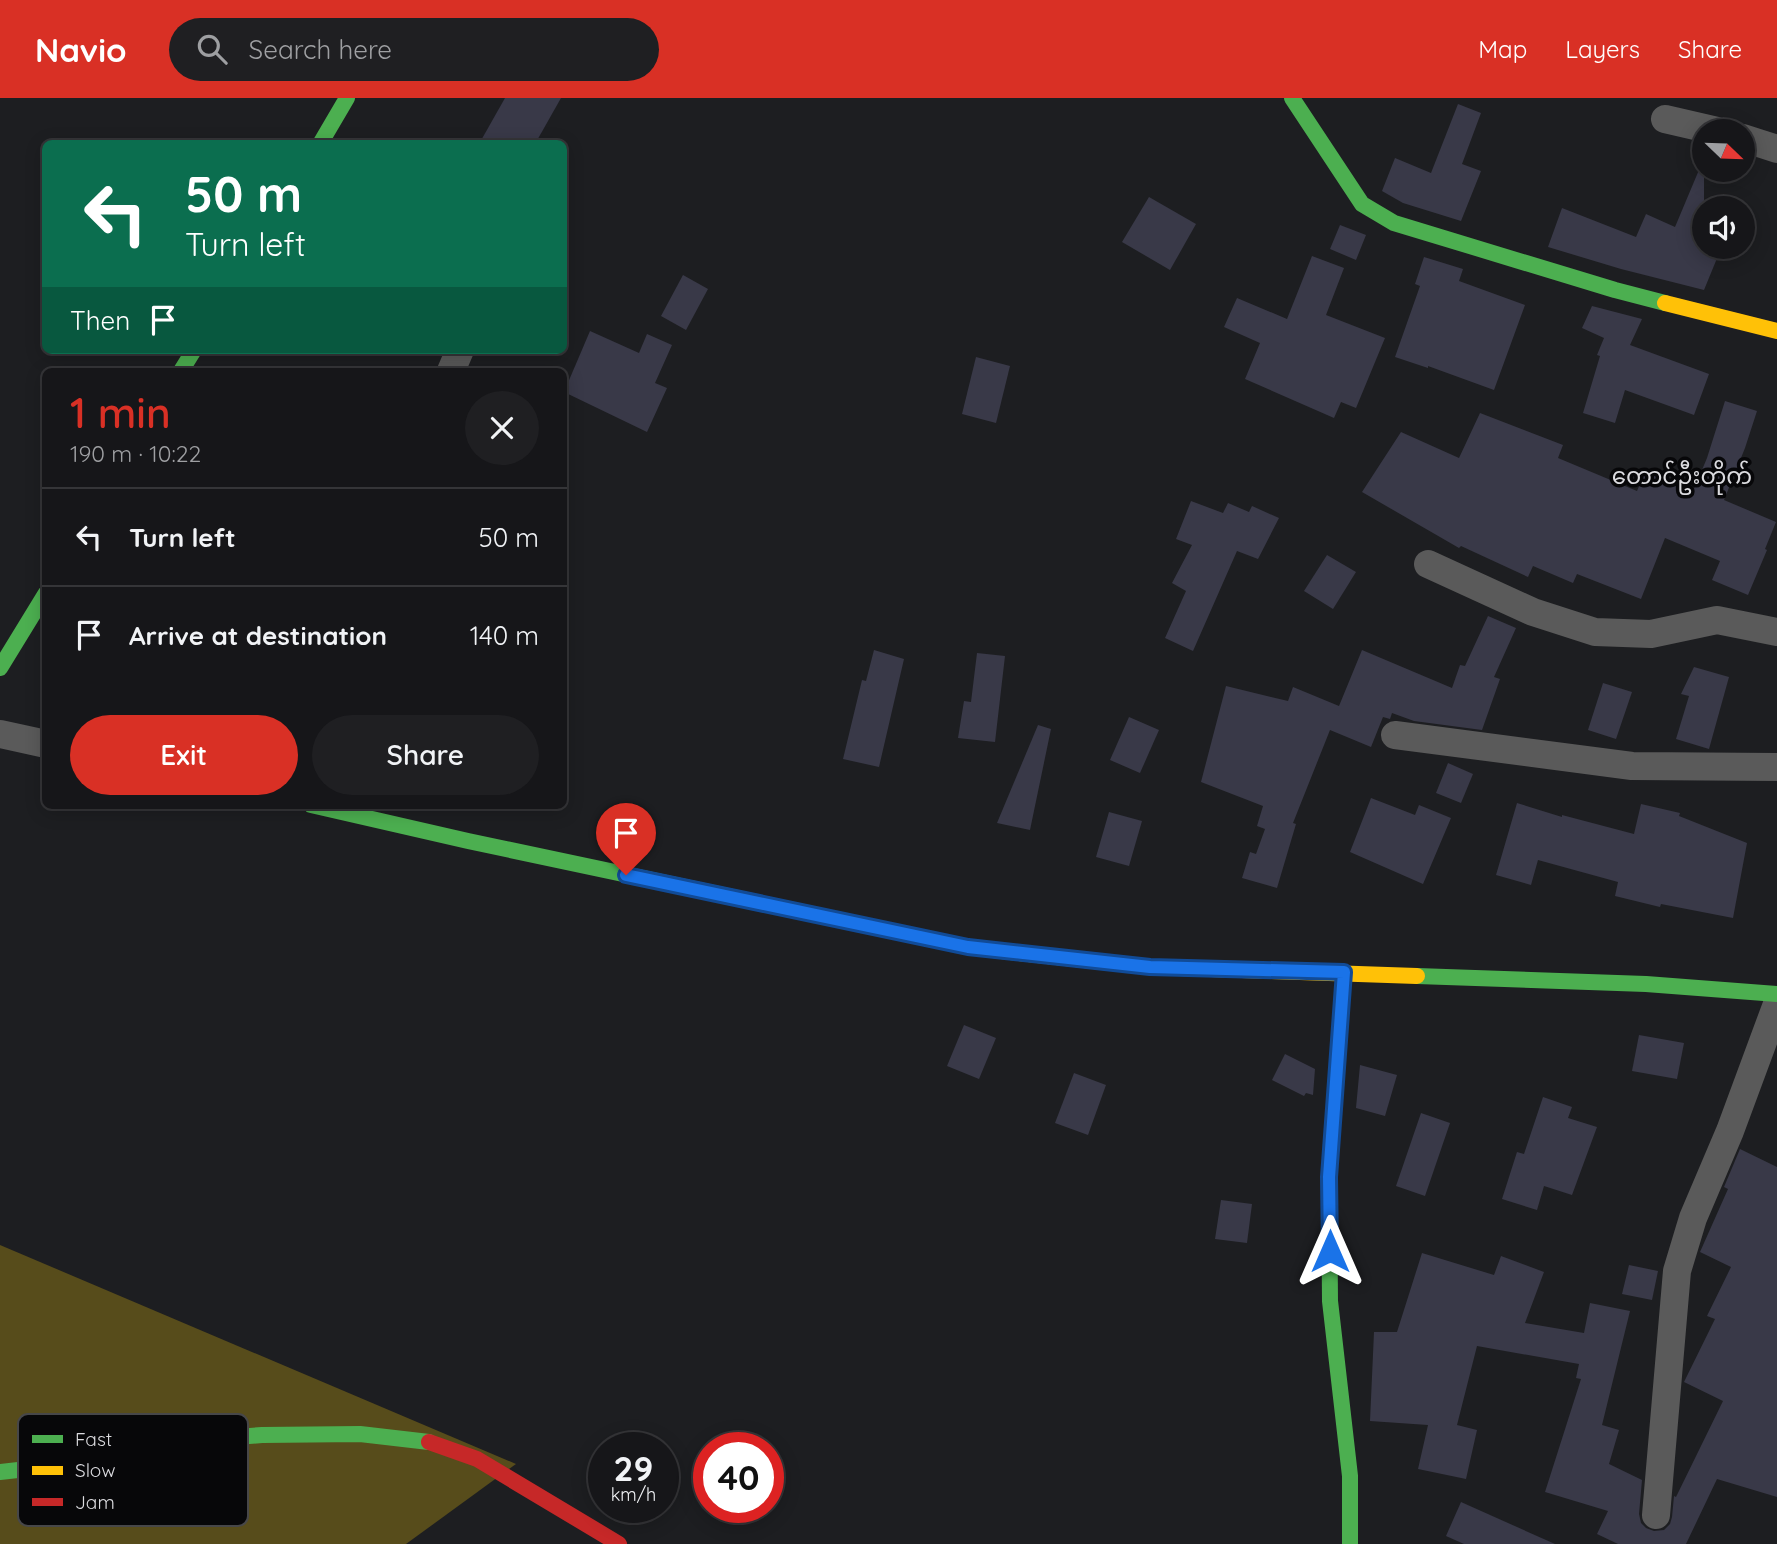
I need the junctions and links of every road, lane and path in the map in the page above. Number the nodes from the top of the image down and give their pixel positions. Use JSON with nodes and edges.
{"nodes":[{"id":1,"x":347,"y":98,"type":"edge"},
{"id":2,"x":1293,"y":98,"type":"edge"},
{"id":3,"x":1665,"y":118,"type":"dead end"},
{"id":4,"x":1692,"y":125,"type":"edge"},
{"id":5,"x":322,"y":140,"type":"edge"},
{"id":6,"x":1755,"y":142,"type":"edge"},
{"id":7,"x":1777,"y":149,"type":"edge"},
{"id":8,"x":1777,"y":331,"type":"edge"},
{"id":9,"x":1428,"y":564,"type":"dead end"},
{"id":10,"x":42,"y":600,"type":"edge"},
{"id":11,"x":1777,"y":632,"type":"edge"},
{"id":12,"x":0,"y":668,"type":"edge"},
{"id":13,"x":0,"y":734,"type":"edge"},
{"id":14,"x":1395,"y":736,"type":"dead end"},
{"id":15,"x":42,"y":743,"type":"edge"},
{"id":16,"x":1777,"y":767,"type":"edge"},
{"id":17,"x":329,"y":809,"type":"edge"},
{"id":18,"x":1344,"y":972,"type":"junction"},
{"id":19,"x":1777,"y":993,"type":"edge"},
{"id":20,"x":1777,"y":1004,"type":"edge"},
{"id":21,"x":248,"y":1436,"type":"edge"},
{"id":22,"x":18,"y":1470,"type":"edge"},
{"id":23,"x":0,"y":1472,"type":"edge"},
{"id":24,"x":1656,"y":1515,"type":"dead end"},
{"id":25,"x":619,"y":1544,"type":"edge"},
{"id":26,"x":1350,"y":1544,"type":"edge"}],
"edges":[{"from":1,"to":5,"type":"street"},
{"from":2,"to":8,"type":"street"},
{"from":3,"to":4,"type":"street"},
{"from":6,"to":7,"type":"street"},
{"from":9,"to":11,"type":"street"},
{"from":10,"to":12,"type":"street"},
{"from":13,"to":15,"type":"street"},
{"from":14,"to":16,"type":"street"},
{"from":17,"to":18,"type":"street"},
{"from":18,"to":19,"type":"street"},
{"from":18,"to":26,"type":"street"},
{"from":20,"to":24,"type":"street"},
{"from":21,"to":25,"type":"street"},
{"from":22,"to":23,"type":"street"}]}
